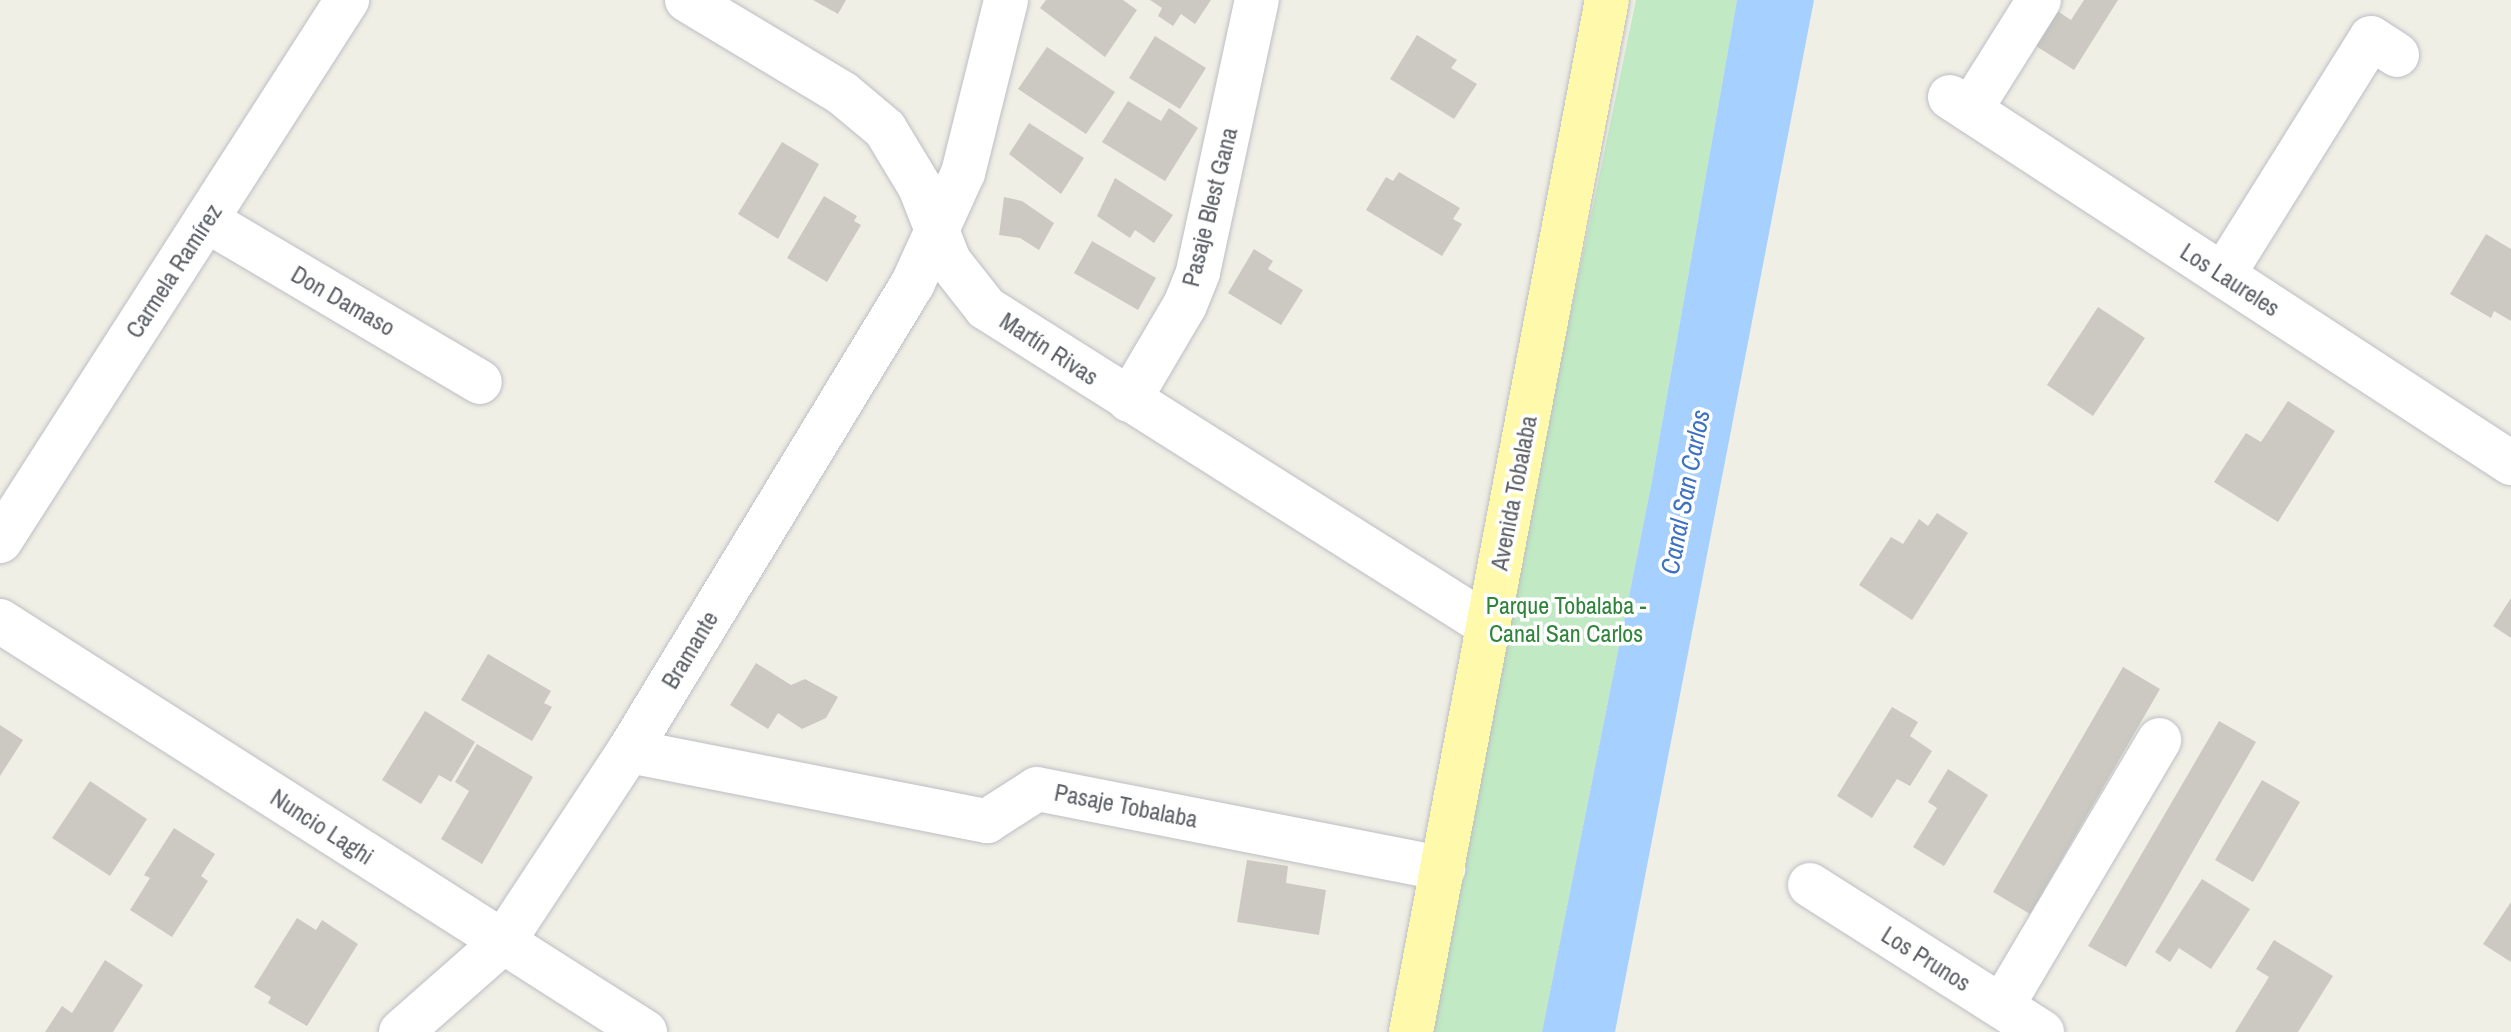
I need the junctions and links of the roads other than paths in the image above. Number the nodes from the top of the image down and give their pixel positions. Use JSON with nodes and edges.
{"nodes":[{"id":1,"x":347,"y":0,"type":"edge"},
{"id":2,"x":687,"y":0,"type":"edge"},
{"id":3,"x":1006,"y":0,"type":"edge"},
{"id":4,"x":1257,"y":0,"type":"edge"},
{"id":5,"x":1607,"y":0,"type":"edge"},
{"id":6,"x":2039,"y":0,"type":"edge"},
{"id":7,"x":2397,"y":55,"type":"dead end"},
{"id":8,"x":206,"y":220,"type":"junction"},
{"id":9,"x":938,"y":236,"type":"junction"},
{"id":10,"x":2223,"y":275,"type":"junction"},
{"id":11,"x":480,"y":382,"type":"dead end"},
{"id":12,"x":1129,"y":400,"type":"junction"},
{"id":13,"x":2511,"y":463,"type":"edge"},
{"id":14,"x":0,"y":541,"type":"edge"},
{"id":15,"x":0,"y":621,"type":"edge"},
{"id":16,"x":1489,"y":626,"type":"junction"},
{"id":17,"x":2159,"y":740,"type":"dead end"},
{"id":18,"x":629,"y":751,"type":"junction"},
{"id":19,"x":1443,"y":869,"type":"junction"},
{"id":20,"x":1810,"y":885,"type":"dead end"},
{"id":21,"x":503,"y":942,"type":"junction"},
{"id":22,"x":2002,"y":1006,"type":"junction"},
{"id":23,"x":401,"y":1032,"type":"edge"},
{"id":24,"x":645,"y":1032,"type":"edge"},
{"id":25,"x":1411,"y":1032,"type":"edge"},
{"id":26,"x":2042,"y":1032,"type":"edge"}],
"edges":[{"from":1,"to":8,"type":"street","name":"Carmela Ramírez"},
{"from":2,"to":9,"type":"street","name":"Martín Rivas"},
{"from":3,"to":9,"type":"street"},
{"from":4,"to":12,"type":"street","name":"Pasaje Blest Gana"},
{"from":5,"to":16,"type":"main road","name":"Avenida Tobalaba"},
{"from":6,"to":10,"type":"street","name":"Los Laureles"},
{"from":7,"to":10,"type":"street"},
{"from":8,"to":11,"type":"street","name":"Don Damaso"},
{"from":8,"to":14,"type":"street","name":"Carmela Ramírez"},
{"from":9,"to":12,"type":"street","name":"Martín Rivas"},
{"from":9,"to":18,"type":"street","name":"Bramante"},
{"from":10,"to":13,"type":"street","name":"Los Laureles"},
{"from":12,"to":16,"type":"street","name":"Martín Rivas"},
{"from":15,"to":21,"type":"street","name":"Nuncio Laghi"},
{"from":16,"to":19,"type":"main road","name":"Avenida Tobalaba"},
{"from":17,"to":22,"type":"street"},
{"from":18,"to":19,"type":"street","name":"Pasaje Tobalaba"},
{"from":18,"to":21,"type":"street","name":"Bramante"},
{"from":19,"to":25,"type":"main road","name":"Avenida Tobalaba"},
{"from":20,"to":22,"type":"street","name":"Los Prunos"},
{"from":21,"to":23,"type":"street","name":"Bramante"},
{"from":21,"to":24,"type":"street","name":"Nuncio Laghi"},
{"from":22,"to":26,"type":"street","name":"Los Prunos"}]}
